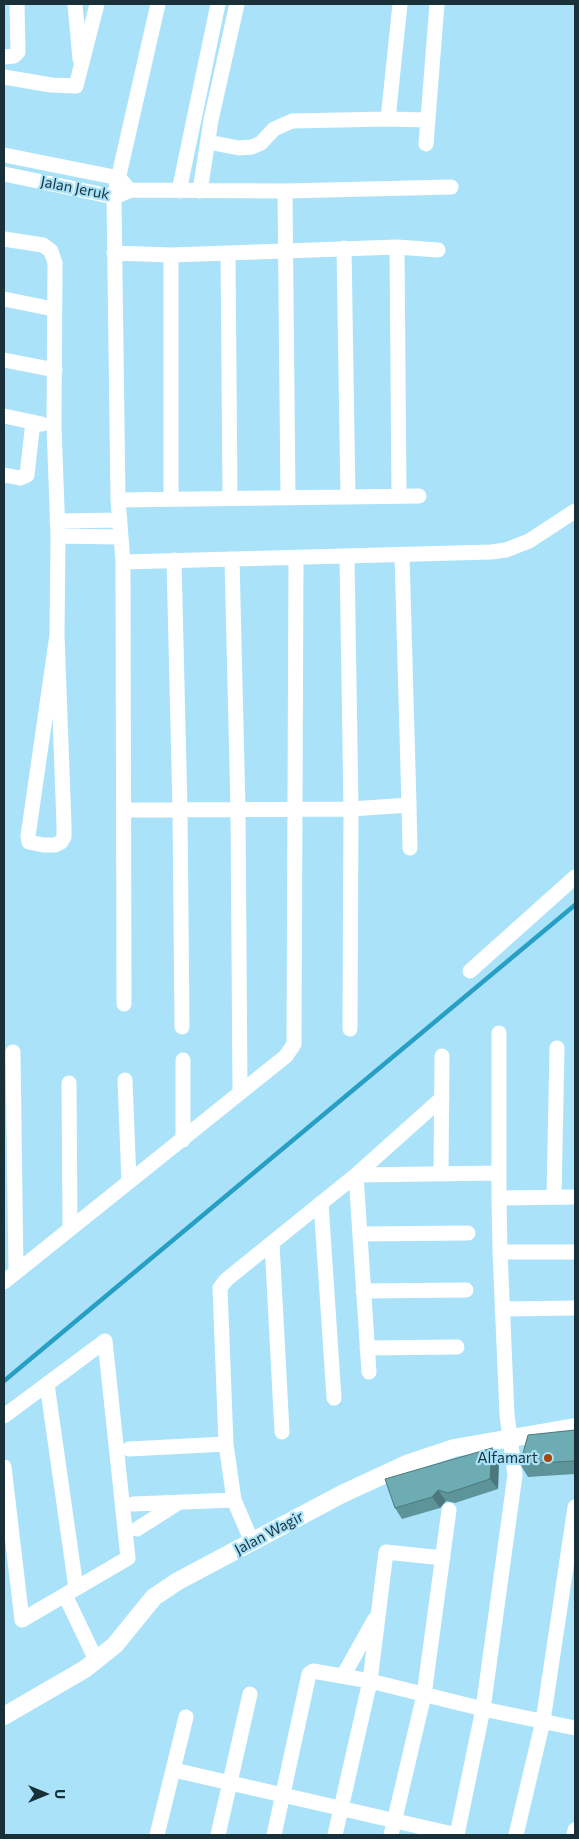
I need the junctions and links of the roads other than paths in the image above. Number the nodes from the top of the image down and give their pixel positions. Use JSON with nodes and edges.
{"nodes":[{"id":1,"x":18,"y":4,"type":"edge"},
{"id":2,"x":75,"y":4,"type":"edge"},
{"id":3,"x":97,"y":4,"type":"edge"},
{"id":4,"x":158,"y":4,"type":"edge"},
{"id":5,"x":218,"y":4,"type":"edge"},
{"id":6,"x":237,"y":4,"type":"edge"},
{"id":7,"x":400,"y":4,"type":"edge"},
{"id":8,"x":437,"y":4,"type":"edge"},
{"id":9,"x":4,"y":57,"type":"edge"},
{"id":10,"x":81,"y":70,"type":"junction"},
{"id":11,"x":4,"y":76,"type":"edge"},
{"id":12,"x":388,"y":119,"type":"junction"},
{"id":13,"x":427,"y":120,"type":"junction"},
{"id":14,"x":208,"y":142,"type":"junction"},
{"id":15,"x":426,"y":144,"type":"dead end"},
{"id":16,"x":4,"y":155,"type":"edge"},
{"id":17,"x":4,"y":174,"type":"edge"},
{"id":18,"x":119,"y":178,"type":"junction"},
{"id":19,"x":451,"y":187,"type":"dead end"},
{"id":20,"x":131,"y":190,"type":"junction"},
{"id":21,"x":179,"y":190,"type":"junction"},
{"id":22,"x":200,"y":191,"type":"junction"},
{"id":23,"x":285,"y":191,"type":"junction"},
{"id":24,"x":114,"y":197,"type":"junction"},
{"id":25,"x":4,"y":239,"type":"edge"},
{"id":26,"x":397,"y":247,"type":"junction"},
{"id":27,"x":344,"y":248,"type":"junction"},
{"id":28,"x":287,"y":250,"type":"junction"},
{"id":29,"x":438,"y":250,"type":"dead end"},
{"id":30,"x":114,"y":253,"type":"junction"},
{"id":31,"x":228,"y":253,"type":"junction"},
{"id":32,"x":171,"y":255,"type":"junction"},
{"id":33,"x":4,"y":299,"type":"edge"},
{"id":34,"x":53,"y":309,"type":"junction"},
{"id":35,"x":4,"y":360,"type":"edge"},
{"id":36,"x":55,"y":370,"type":"junction"},
{"id":37,"x":4,"y":416,"type":"edge"},
{"id":38,"x":33,"y":422,"type":"junction"},
{"id":39,"x":54,"y":426,"type":"junction"},
{"id":40,"x":4,"y":475,"type":"edge"},
{"id":41,"x":399,"y":496,"type":"junction"},
{"id":42,"x":419,"y":496,"type":"dead end"},
{"id":43,"x":230,"y":497,"type":"junction"},
{"id":44,"x":288,"y":497,"type":"junction"},
{"id":45,"x":348,"y":497,"type":"junction"},
{"id":46,"x":171,"y":498,"type":"junction"},
{"id":47,"x":118,"y":500,"type":"junction"},
{"id":48,"x":575,"y":511,"type":"edge"},
{"id":49,"x":120,"y":520,"type":"junction"},
{"id":50,"x":57,"y":528,"type":"junction"},
{"id":51,"x":121,"y":537,"type":"junction"},
{"id":52,"x":402,"y":555,"type":"junction"},
{"id":53,"x":347,"y":557,"type":"junction"},
{"id":54,"x":232,"y":559,"type":"junction"},
{"id":55,"x":296,"y":559,"type":"junction"},
{"id":56,"x":174,"y":560,"type":"junction"},
{"id":57,"x":123,"y":562,"type":"junction"},
{"id":58,"x":57,"y":635,"type":"junction"},
{"id":59,"x":409,"y":805,"type":"junction"},
{"id":60,"x":238,"y":808,"type":"junction"},
{"id":61,"x":294,"y":809,"type":"junction"},
{"id":62,"x":351,"y":809,"type":"junction"},
{"id":63,"x":125,"y":810,"type":"junction"},
{"id":64,"x":180,"y":810,"type":"junction"},
{"id":65,"x":410,"y":848,"type":"dead end"},
{"id":66,"x":575,"y":877,"type":"edge"},
{"id":67,"x":470,"y":971,"type":"dead end"},
{"id":68,"x":124,"y":1004,"type":"dead end"},
{"id":69,"x":182,"y":1027,"type":"dead end"},
{"id":70,"x":350,"y":1029,"type":"dead end"},
{"id":71,"x":499,"y":1033,"type":"dead end"},
{"id":72,"x":557,"y":1048,"type":"dead end"},
{"id":73,"x":13,"y":1052,"type":"dead end"},
{"id":74,"x":442,"y":1056,"type":"dead end"},
{"id":75,"x":183,"y":1060,"type":"dead end"},
{"id":76,"x":125,"y":1080,"type":"dead end"},
{"id":77,"x":69,"y":1083,"type":"dead end"},
{"id":78,"x":240,"y":1092,"type":"junction"},
{"id":79,"x":442,"y":1098,"type":"junction"},
{"id":80,"x":183,"y":1140,"type":"junction"},
{"id":81,"x":499,"y":1173,"type":"junction"},
{"id":82,"x":442,"y":1174,"type":"junction"},
{"id":83,"x":356,"y":1175,"type":"junction"},
{"id":84,"x":129,"y":1182,"type":"junction"},
{"id":85,"x":554,"y":1197,"type":"junction"},
{"id":86,"x":575,"y":1197,"type":"edge"},
{"id":87,"x":499,"y":1198,"type":"junction"},
{"id":88,"x":321,"y":1203,"type":"junction"},
{"id":89,"x":70,"y":1227,"type":"junction"},
{"id":90,"x":468,"y":1233,"type":"dead end"},
{"id":91,"x":360,"y":1234,"type":"junction"},
{"id":92,"x":272,"y":1243,"type":"junction"},
{"id":93,"x":500,"y":1252,"type":"junction"},
{"id":94,"x":575,"y":1252,"type":"edge"},
{"id":95,"x":16,"y":1272,"type":"junction"},
{"id":96,"x":4,"y":1282,"type":"edge"},
{"id":97,"x":363,"y":1290,"type":"junction"},
{"id":98,"x":466,"y":1290,"type":"dead end"},
{"id":99,"x":575,"y":1308,"type":"edge"},
{"id":100,"x":502,"y":1309,"type":"junction"},
{"id":101,"x":457,"y":1347,"type":"dead end"},
{"id":102,"x":367,"y":1348,"type":"junction"},
{"id":103,"x":369,"y":1372,"type":"dead end"},
{"id":104,"x":47,"y":1384,"type":"junction"},
{"id":105,"x":334,"y":1398,"type":"dead end"},
{"id":106,"x":4,"y":1416,"type":"edge"},
{"id":107,"x":575,"y":1427,"type":"edge"},
{"id":108,"x":282,"y":1432,"type":"dead end"},
{"id":109,"x":511,"y":1437,"type":"junction"},
{"id":110,"x":226,"y":1444,"type":"junction"},
{"id":111,"x":128,"y":1449,"type":"dead end"},
{"id":112,"x":4,"y":1467,"type":"edge"},
{"id":113,"x":234,"y":1500,"type":"junction"},
{"id":114,"x":179,"y":1502,"type":"junction"},
{"id":115,"x":133,"y":1504,"type":"dead end"},
{"id":116,"x":575,"y":1506,"type":"edge"},
{"id":117,"x":449,"y":1510,"type":"dead end"},
{"id":118,"x":137,"y":1529,"type":"dead end"},
{"id":119,"x":252,"y":1542,"type":"junction"},
{"id":120,"x":443,"y":1558,"type":"junction"},
{"id":121,"x":70,"y":1592,"type":"junction"},
{"id":122,"x":378,"y":1614,"type":"junction"},
{"id":123,"x":96,"y":1660,"type":"junction"},
{"id":124,"x":343,"y":1676,"type":"junction"},
{"id":125,"x":370,"y":1682,"type":"junction"},
{"id":126,"x":250,"y":1694,"type":"dead end"},
{"id":127,"x":424,"y":1695,"type":"junction"},
{"id":128,"x":483,"y":1709,"type":"junction"},
{"id":129,"x":4,"y":1716,"type":"edge"},
{"id":130,"x":186,"y":1717,"type":"dead end"},
{"id":131,"x":543,"y":1721,"type":"junction"},
{"id":132,"x":575,"y":1728,"type":"edge"},
{"id":133,"x":174,"y":1770,"type":"junction"},
{"id":134,"x":230,"y":1784,"type":"junction"},
{"id":135,"x":284,"y":1796,"type":"junction"},
{"id":136,"x":342,"y":1808,"type":"junction"},
{"id":137,"x":394,"y":1820,"type":"junction"},
{"id":138,"x":575,"y":1830,"type":"edge"},
{"id":139,"x":158,"y":1835,"type":"edge"},
{"id":140,"x":218,"y":1835,"type":"edge"},
{"id":141,"x":274,"y":1835,"type":"edge"},
{"id":142,"x":335,"y":1835,"type":"edge"},
{"id":143,"x":391,"y":1835,"type":"edge"},
{"id":144,"x":457,"y":1835,"type":"edge"},
{"id":145,"x":516,"y":1835,"type":"edge"},
{"id":146,"x":574,"y":1835,"type":"edge"}],
"edges":[{"from":1,"to":9,"type":"street"},
{"from":2,"to":10,"type":"street"},
{"from":3,"to":10,"type":"street"},
{"from":4,"to":18,"type":"street"},
{"from":5,"to":21,"type":"street"},
{"from":6,"to":14,"type":"street"},
{"from":7,"to":12,"type":"street"},
{"from":8,"to":13,"type":"street"},
{"from":10,"to":11,"type":"street"},
{"from":12,"to":13,"type":"street"},
{"from":12,"to":14,"type":"street"},
{"from":13,"to":15,"type":"street"},
{"from":14,"to":22,"type":"street"},
{"from":16,"to":18,"type":"street","name":"Jalan Jeruk"},
{"from":17,"to":24,"type":"street","name":"Jalan Jeruk"},
{"from":18,"to":20,"type":"street","name":"Jalan Jeruk"},
{"from":18,"to":24,"type":"street"},
{"from":19,"to":23,"type":"street"},
{"from":20,"to":21,"type":"street"},
{"from":20,"to":24,"type":"street","name":"Jalan Jeruk"},
{"from":21,"to":22,"type":"street"},
{"from":22,"to":23,"type":"street"},
{"from":23,"to":28,"type":"street"},
{"from":24,"to":30,"type":"street"},
{"from":25,"to":34,"type":"street"},
{"from":26,"to":27,"type":"street"},
{"from":26,"to":29,"type":"street"},
{"from":26,"to":41,"type":"street"},
{"from":27,"to":28,"type":"street"},
{"from":27,"to":45,"type":"street"},
{"from":28,"to":31,"type":"street"},
{"from":28,"to":44,"type":"street"},
{"from":30,"to":32,"type":"street"},
{"from":30,"to":47,"type":"street"},
{"from":31,"to":32,"type":"street"},
{"from":31,"to":43,"type":"street"},
{"from":32,"to":46,"type":"street"},
{"from":33,"to":34,"type":"street"},
{"from":34,"to":36,"type":"street"},
{"from":35,"to":36,"type":"street"},
{"from":36,"to":39,"type":"street"},
{"from":37,"to":38,"type":"street"},
{"from":38,"to":39,"type":"street"},
{"from":38,"to":40,"type":"street"},
{"from":39,"to":50,"type":"street"},
{"from":41,"to":42,"type":"street"},
{"from":41,"to":45,"type":"street"},
{"from":43,"to":44,"type":"street"},
{"from":43,"to":46,"type":"street"},
{"from":44,"to":45,"type":"street"},
{"from":46,"to":47,"type":"street"},
{"from":47,"to":49,"type":"street"},
{"from":48,"to":52,"type":"street"},
{"from":49,"to":50,"type":"street"},
{"from":49,"to":51,"type":"street"},
{"from":50,"to":51,"type":"street"},
{"from":50,"to":58,"type":"street"},
{"from":51,"to":57,"type":"street"},
{"from":52,"to":53,"type":"street"},
{"from":52,"to":59,"type":"street"},
{"from":53,"to":55,"type":"street"},
{"from":53,"to":62,"type":"street"},
{"from":54,"to":55,"type":"street"},
{"from":54,"to":56,"type":"street"},
{"from":54,"to":60,"type":"street"},
{"from":55,"to":61,"type":"street"},
{"from":56,"to":57,"type":"street"},
{"from":56,"to":64,"type":"street"},
{"from":57,"to":63,"type":"street"},
{"from":58,"to":58,"type":"street"},
{"from":59,"to":62,"type":"street"},
{"from":59,"to":65,"type":"street"},
{"from":60,"to":61,"type":"street"},
{"from":60,"to":64,"type":"street"},
{"from":60,"to":78,"type":"street"},
{"from":61,"to":62,"type":"street"},
{"from":61,"to":78,"type":"street"},
{"from":62,"to":70,"type":"street"},
{"from":63,"to":64,"type":"street"},
{"from":63,"to":68,"type":"street"},
{"from":64,"to":69,"type":"street"},
{"from":66,"to":67,"type":"street"},
{"from":71,"to":81,"type":"street"},
{"from":72,"to":85,"type":"street"},
{"from":73,"to":95,"type":"street"},
{"from":74,"to":79,"type":"street"},
{"from":75,"to":80,"type":"street"},
{"from":76,"to":84,"type":"street"},
{"from":77,"to":89,"type":"street"},
{"from":78,"to":80,"type":"street"},
{"from":79,"to":82,"type":"street"},
{"from":79,"to":83,"type":"street"},
{"from":80,"to":84,"type":"street"},
{"from":81,"to":82,"type":"street"},
{"from":81,"to":87,"type":"street"},
{"from":82,"to":83,"type":"street"},
{"from":83,"to":88,"type":"street"},
{"from":83,"to":91,"type":"street"},
{"from":84,"to":89,"type":"street"},
{"from":85,"to":86,"type":"street"},
{"from":85,"to":87,"type":"street"},
{"from":87,"to":93,"type":"street"},
{"from":88,"to":92,"type":"street"},
{"from":88,"to":105,"type":"street"},
{"from":89,"to":95,"type":"street"},
{"from":90,"to":91,"type":"street"},
{"from":91,"to":97,"type":"street"},
{"from":92,"to":108,"type":"street"},
{"from":92,"to":110,"type":"street"},
{"from":93,"to":94,"type":"street"},
{"from":93,"to":100,"type":"street"},
{"from":95,"to":96,"type":"street"},
{"from":97,"to":98,"type":"street"},
{"from":97,"to":102,"type":"street"},
{"from":99,"to":100,"type":"street"},
{"from":100,"to":109,"type":"street"},
{"from":101,"to":102,"type":"street"},
{"from":102,"to":103,"type":"street"},
{"from":104,"to":106,"type":"street"},
{"from":104,"to":121,"type":"street"},
{"from":104,"to":121,"type":"street"},
{"from":107,"to":109,"type":"street","name":"Jalan Wagir"},
{"from":109,"to":119,"type":"street","name":"Jalan Wagir"},
{"from":109,"to":128,"type":"street"},
{"from":110,"to":111,"type":"street"},
{"from":110,"to":113,"type":"street"},
{"from":112,"to":121,"type":"street"},
{"from":113,"to":114,"type":"street"},
{"from":113,"to":119,"type":"street"},
{"from":114,"to":115,"type":"street"},
{"from":114,"to":118,"type":"street"},
{"from":116,"to":131,"type":"street"},
{"from":117,"to":120,"type":"street"},
{"from":119,"to":123,"type":"street","name":"Jalan Wagir"},
{"from":120,"to":122,"type":"street"},
{"from":120,"to":127,"type":"street"},
{"from":121,"to":123,"type":"street"},
{"from":122,"to":124,"type":"street"},
{"from":122,"to":125,"type":"street"},
{"from":123,"to":129,"type":"street","name":"Jalan Wagir"},
{"from":124,"to":125,"type":"street"},
{"from":124,"to":135,"type":"street"},
{"from":125,"to":127,"type":"street"},
{"from":125,"to":136,"type":"street"},
{"from":126,"to":134,"type":"street"},
{"from":127,"to":128,"type":"street"},
{"from":127,"to":137,"type":"street"},
{"from":128,"to":131,"type":"street"},
{"from":128,"to":144,"type":"street"},
{"from":130,"to":133,"type":"street"},
{"from":131,"to":132,"type":"street"},
{"from":131,"to":145,"type":"street"},
{"from":133,"to":134,"type":"street"},
{"from":133,"to":139,"type":"street"},
{"from":134,"to":135,"type":"street"},
{"from":134,"to":140,"type":"street"},
{"from":135,"to":136,"type":"street"},
{"from":135,"to":141,"type":"street"},
{"from":136,"to":137,"type":"street"},
{"from":136,"to":142,"type":"street"},
{"from":137,"to":143,"type":"street"},
{"from":137,"to":144,"type":"street"},
{"from":138,"to":146,"type":"street"}]}
